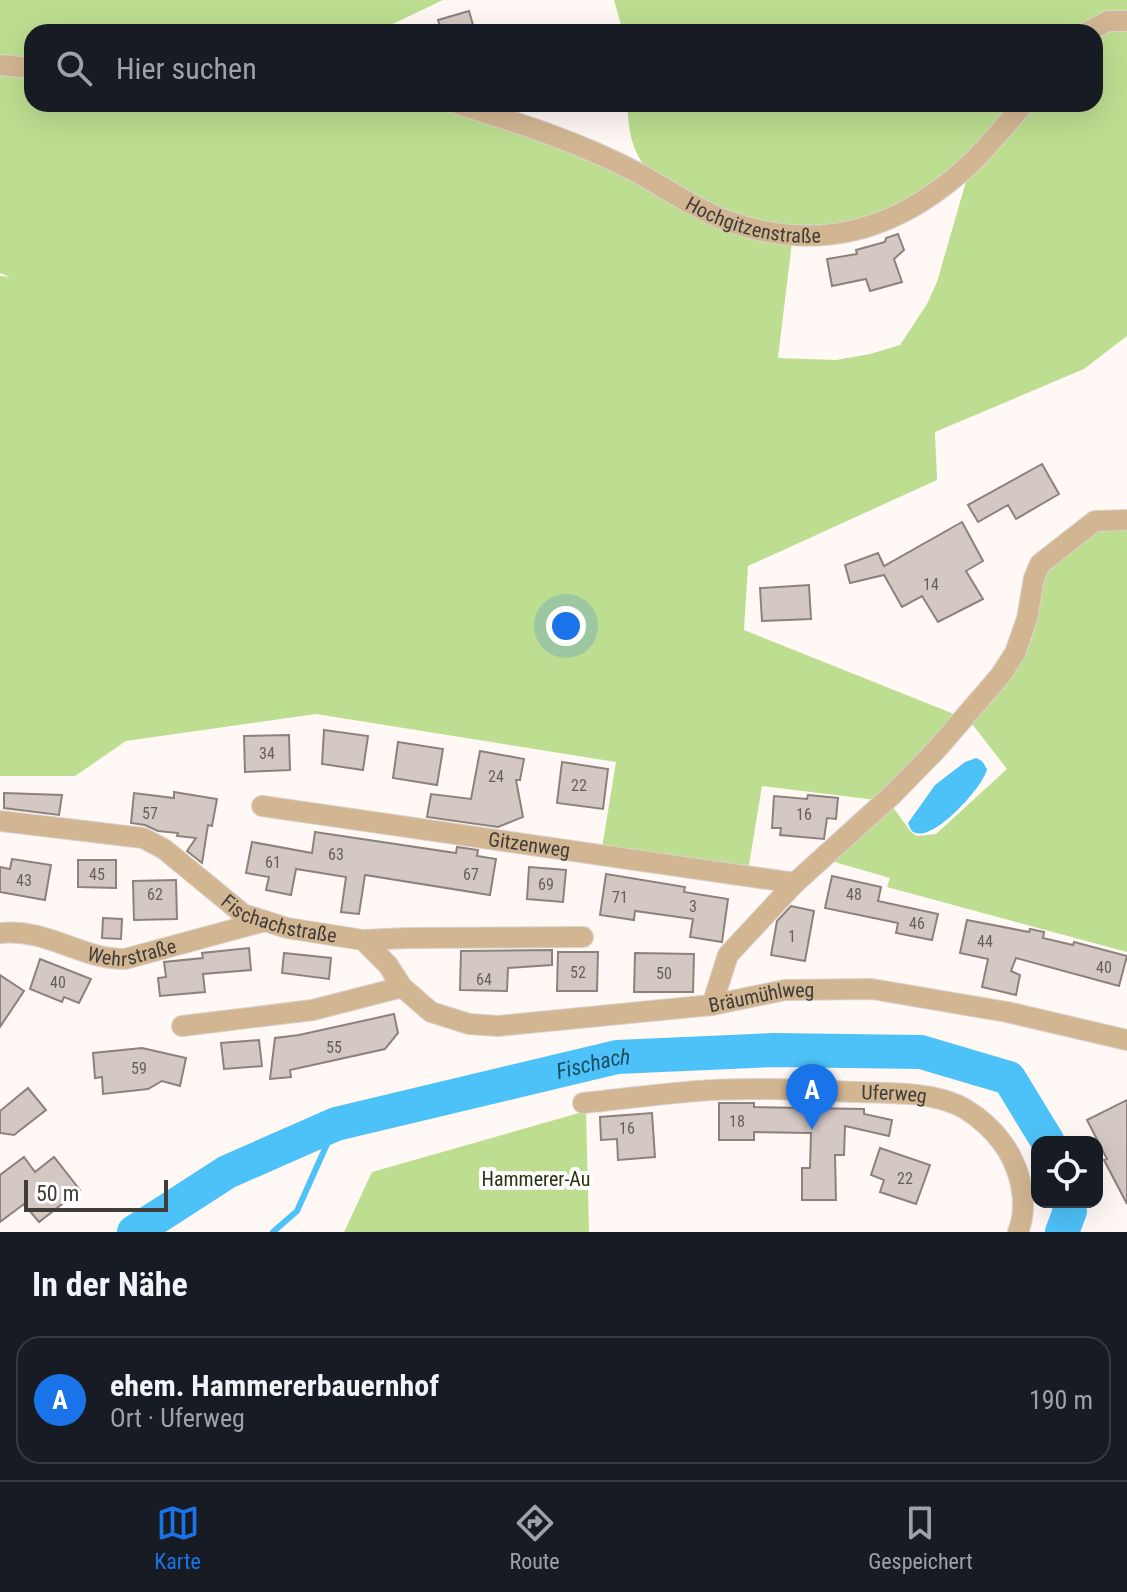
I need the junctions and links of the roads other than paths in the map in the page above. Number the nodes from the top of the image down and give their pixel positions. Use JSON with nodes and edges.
{"nodes":[{"id":1,"x":1127,"y":21,"type":"edge"},
{"id":2,"x":1102,"y":24,"type":"edge"},
{"id":3,"x":0,"y":65,"type":"edge"},
{"id":4,"x":24,"y":67,"type":"edge"},
{"id":5,"x":482,"y":112,"type":"edge"},
{"id":6,"x":1017,"y":112,"type":"edge"},
{"id":7,"x":1127,"y":520,"type":"edge"},
{"id":8,"x":262,"y":806,"type":"dead end"},
{"id":9,"x":0,"y":821,"type":"edge"},
{"id":10,"x":795,"y":883,"type":"junction"},
{"id":11,"x":265,"y":921,"type":"junction"},
{"id":12,"x":0,"y":933,"type":"edge"},
{"id":13,"x":583,"y":937,"type":"dead end"},
{"id":14,"x":363,"y":940,"type":"junction"},
{"id":15,"x":402,"y":987,"type":"junction"},
{"id":16,"x":712,"y":1005,"type":"junction"},
{"id":17,"x":182,"y":1026,"type":"dead end"},
{"id":18,"x":1127,"y":1040,"type":"edge"},
{"id":19,"x":583,"y":1103,"type":"dead end"},
{"id":20,"x":1018,"y":1232,"type":"edge"}],
"edges":[{"from":1,"to":2,"type":"street"},
{"from":3,"to":4,"type":"street"},
{"from":5,"to":6,"type":"street","name":"Hochgitzenstraße"},
{"from":7,"to":10,"type":"street"},
{"from":8,"to":10,"type":"street","name":"Gitzenweg"},
{"from":9,"to":11,"type":"street","name":"Fischachstraße"},
{"from":10,"to":16,"type":"street"},
{"from":11,"to":12,"type":"street","name":"Wehrstraße"},
{"from":11,"to":14,"type":"street","name":"Fischachstraße"},
{"from":13,"to":14,"type":"street","name":"Fischachstraße"},
{"from":14,"to":15,"type":"street","name":"Bräumühlweg"},
{"from":15,"to":16,"type":"street","name":"Bräumühlweg"},
{"from":15,"to":17,"type":"street"},
{"from":16,"to":18,"type":"street","name":"Bräumühlweg"},
{"from":19,"to":20,"type":"street","name":"Uferweg"}]}
